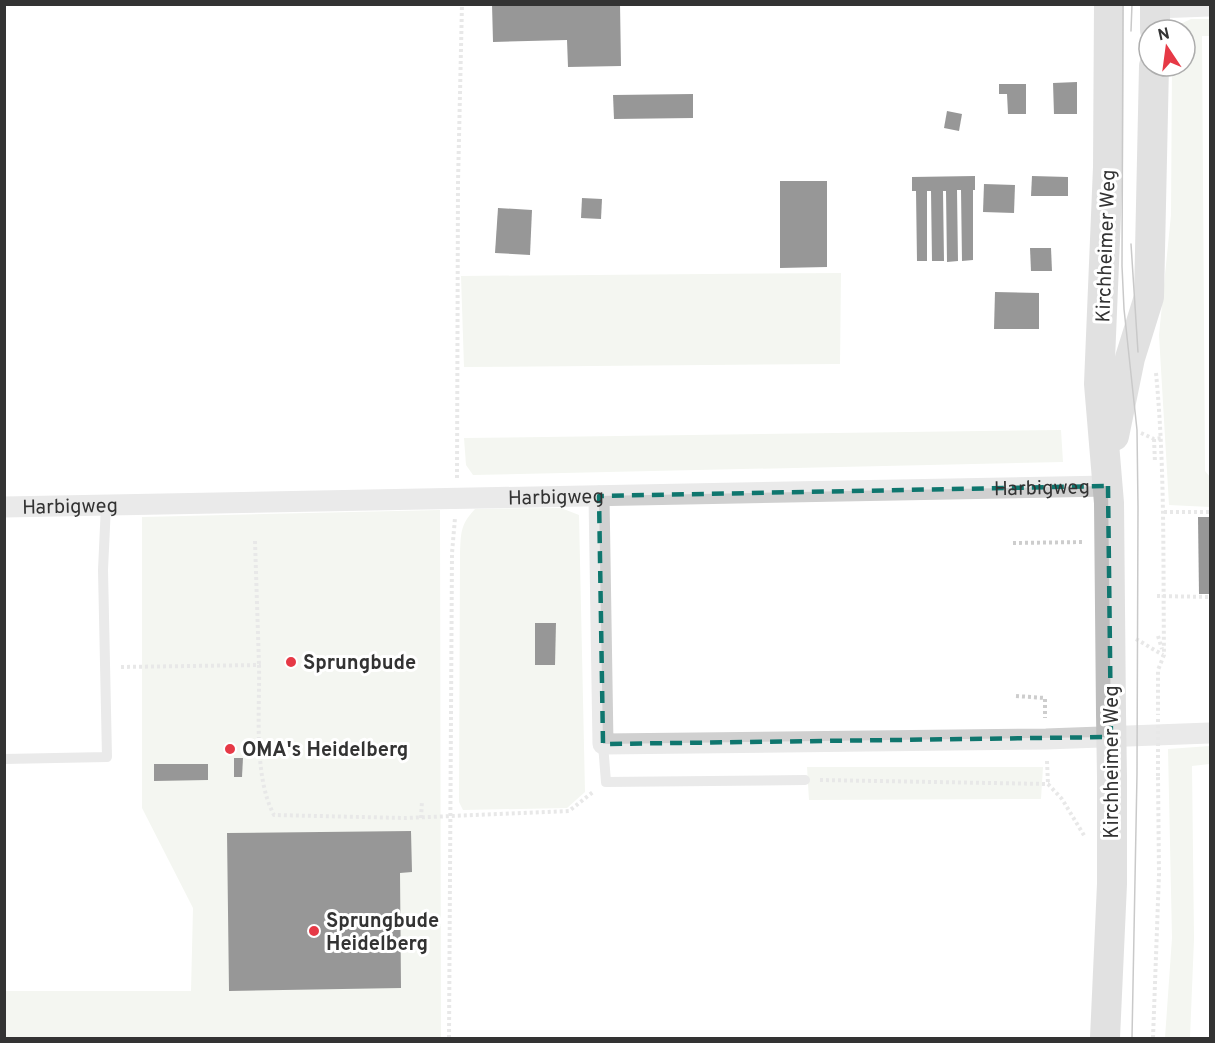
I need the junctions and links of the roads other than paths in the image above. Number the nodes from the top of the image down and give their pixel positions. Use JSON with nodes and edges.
{"nodes":[{"id":1,"x":1109,"y":4,"type":"edge"},
{"id":2,"x":1210,"y":6,"type":"edge"},
{"id":3,"x":1155,"y":14,"type":"edge"},
{"id":4,"x":1154,"y":78,"type":"edge"},
{"id":5,"x":1108,"y":486,"type":"junction"},
{"id":6,"x":599,"y":496,"type":"junction"},
{"id":7,"x":106,"y":506,"type":"junction"},
{"id":8,"x":4,"y":507,"type":"edge"},
{"id":9,"x":1210,"y":733,"type":"edge"},
{"id":10,"x":603,"y":744,"type":"junction"},
{"id":11,"x":4,"y":759,"type":"edge"},
{"id":12,"x":804,"y":780,"type":"road end"},
{"id":13,"x":1105,"y":1038,"type":"edge"}],
"edges":[{"from":1,"to":5,"type":"street","name":"Kirchheimer Weg"},
{"from":2,"to":3,"type":"street"},
{"from":4,"to":5,"type":"street","name":"Kirchheimer Weg"},
{"from":5,"to":6,"type":"street","name":"Harbigweg"},
{"from":5,"to":13,"type":"street","name":"Kirchheimer Weg","bridge":true},
{"from":6,"to":7,"type":"street","name":"Harbigweg"},
{"from":6,"to":10,"type":"street"},
{"from":7,"to":8,"type":"street","name":"Harbigweg"},
{"from":7,"to":11,"type":"lane"},
{"from":9,"to":10,"type":"street"},
{"from":10,"to":12,"type":"lane"}]}
